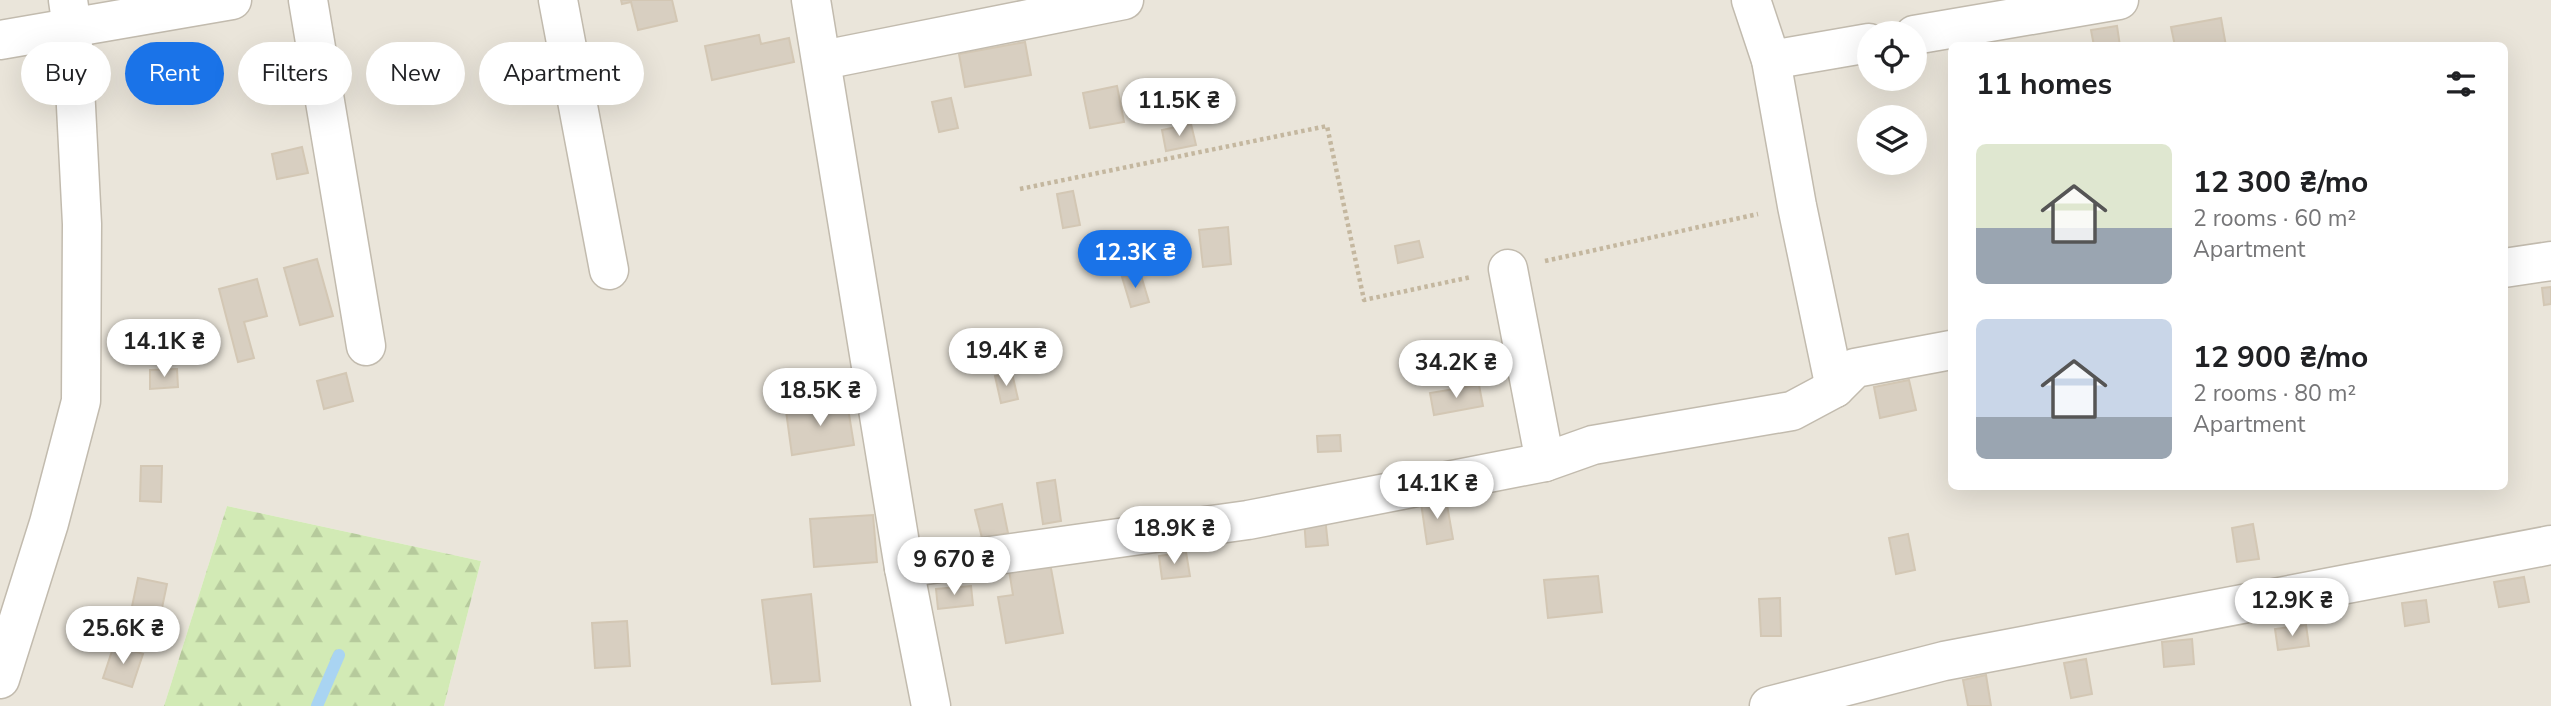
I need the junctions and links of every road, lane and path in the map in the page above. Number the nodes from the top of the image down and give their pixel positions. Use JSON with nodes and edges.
{"nodes":[{"id":1,"x":233,"y":0,"type":"edge"},
{"id":2,"x":308,"y":0,"type":"edge"},
{"id":3,"x":558,"y":0,"type":"edge"},
{"id":4,"x":811,"y":0,"type":"edge"},
{"id":5,"x":1124,"y":0,"type":"edge"},
{"id":6,"x":1751,"y":0,"type":"edge"},
{"id":7,"x":2119,"y":0,"type":"edge"},
{"id":8,"x":70,"y":14,"type":"edge"},
{"id":9,"x":1927,"y":33,"type":"edge"},
{"id":10,"x":0,"y":40,"type":"edge"},
{"id":11,"x":1857,"y":45,"type":"edge"},
{"id":12,"x":1771,"y":60,"type":"junction"},
{"id":13,"x":822,"y":61,"type":"junction"},
{"id":14,"x":1020,"y":189,"type":"dead end"},
{"id":15,"x":1797,"y":205,"type":"junction"},
{"id":16,"x":2551,"y":261,"type":"edge"},
{"id":17,"x":2508,"y":267,"type":"edge"},
{"id":18,"x":1508,"y":269,"type":"junction"},
{"id":19,"x":609,"y":270,"type":"dead end"},
{"id":20,"x":366,"y":346,"type":"dead end"},
{"id":21,"x":1948,"y":351,"type":"edge"},
{"id":22,"x":1835,"y":388,"type":"junction"},
{"id":23,"x":1545,"y":462,"type":"junction"},
{"id":24,"x":2551,"y":545,"type":"edge"},
{"id":25,"x":904,"y":568,"type":"junction"},
{"id":26,"x":0,"y":679,"type":"edge"},
{"id":27,"x":931,"y":706,"type":"edge"},
{"id":28,"x":1769,"y":706,"type":"edge"}],
"edges":[{"from":1,"to":8,"type":"street"},
{"from":2,"to":20,"type":"street"},
{"from":3,"to":19,"type":"street"},
{"from":4,"to":13,"type":"street"},
{"from":5,"to":13,"type":"street"},
{"from":6,"to":12,"type":"street"},
{"from":7,"to":9,"type":"street"},
{"from":8,"to":10,"type":"street"},
{"from":8,"to":26,"type":"street"},
{"from":11,"to":12,"type":"street"},
{"from":12,"to":15,"type":"street"},
{"from":13,"to":25,"type":"street"},
{"from":14,"to":18,"type":"path"},
{"from":15,"to":18,"type":"path"},
{"from":15,"to":22,"type":"street"},
{"from":16,"to":17,"type":"street"},
{"from":18,"to":23,"type":"street"},
{"from":21,"to":22,"type":"street"},
{"from":22,"to":23,"type":"street"},
{"from":23,"to":25,"type":"street"},
{"from":24,"to":28,"type":"street"},
{"from":25,"to":27,"type":"street"}]}
